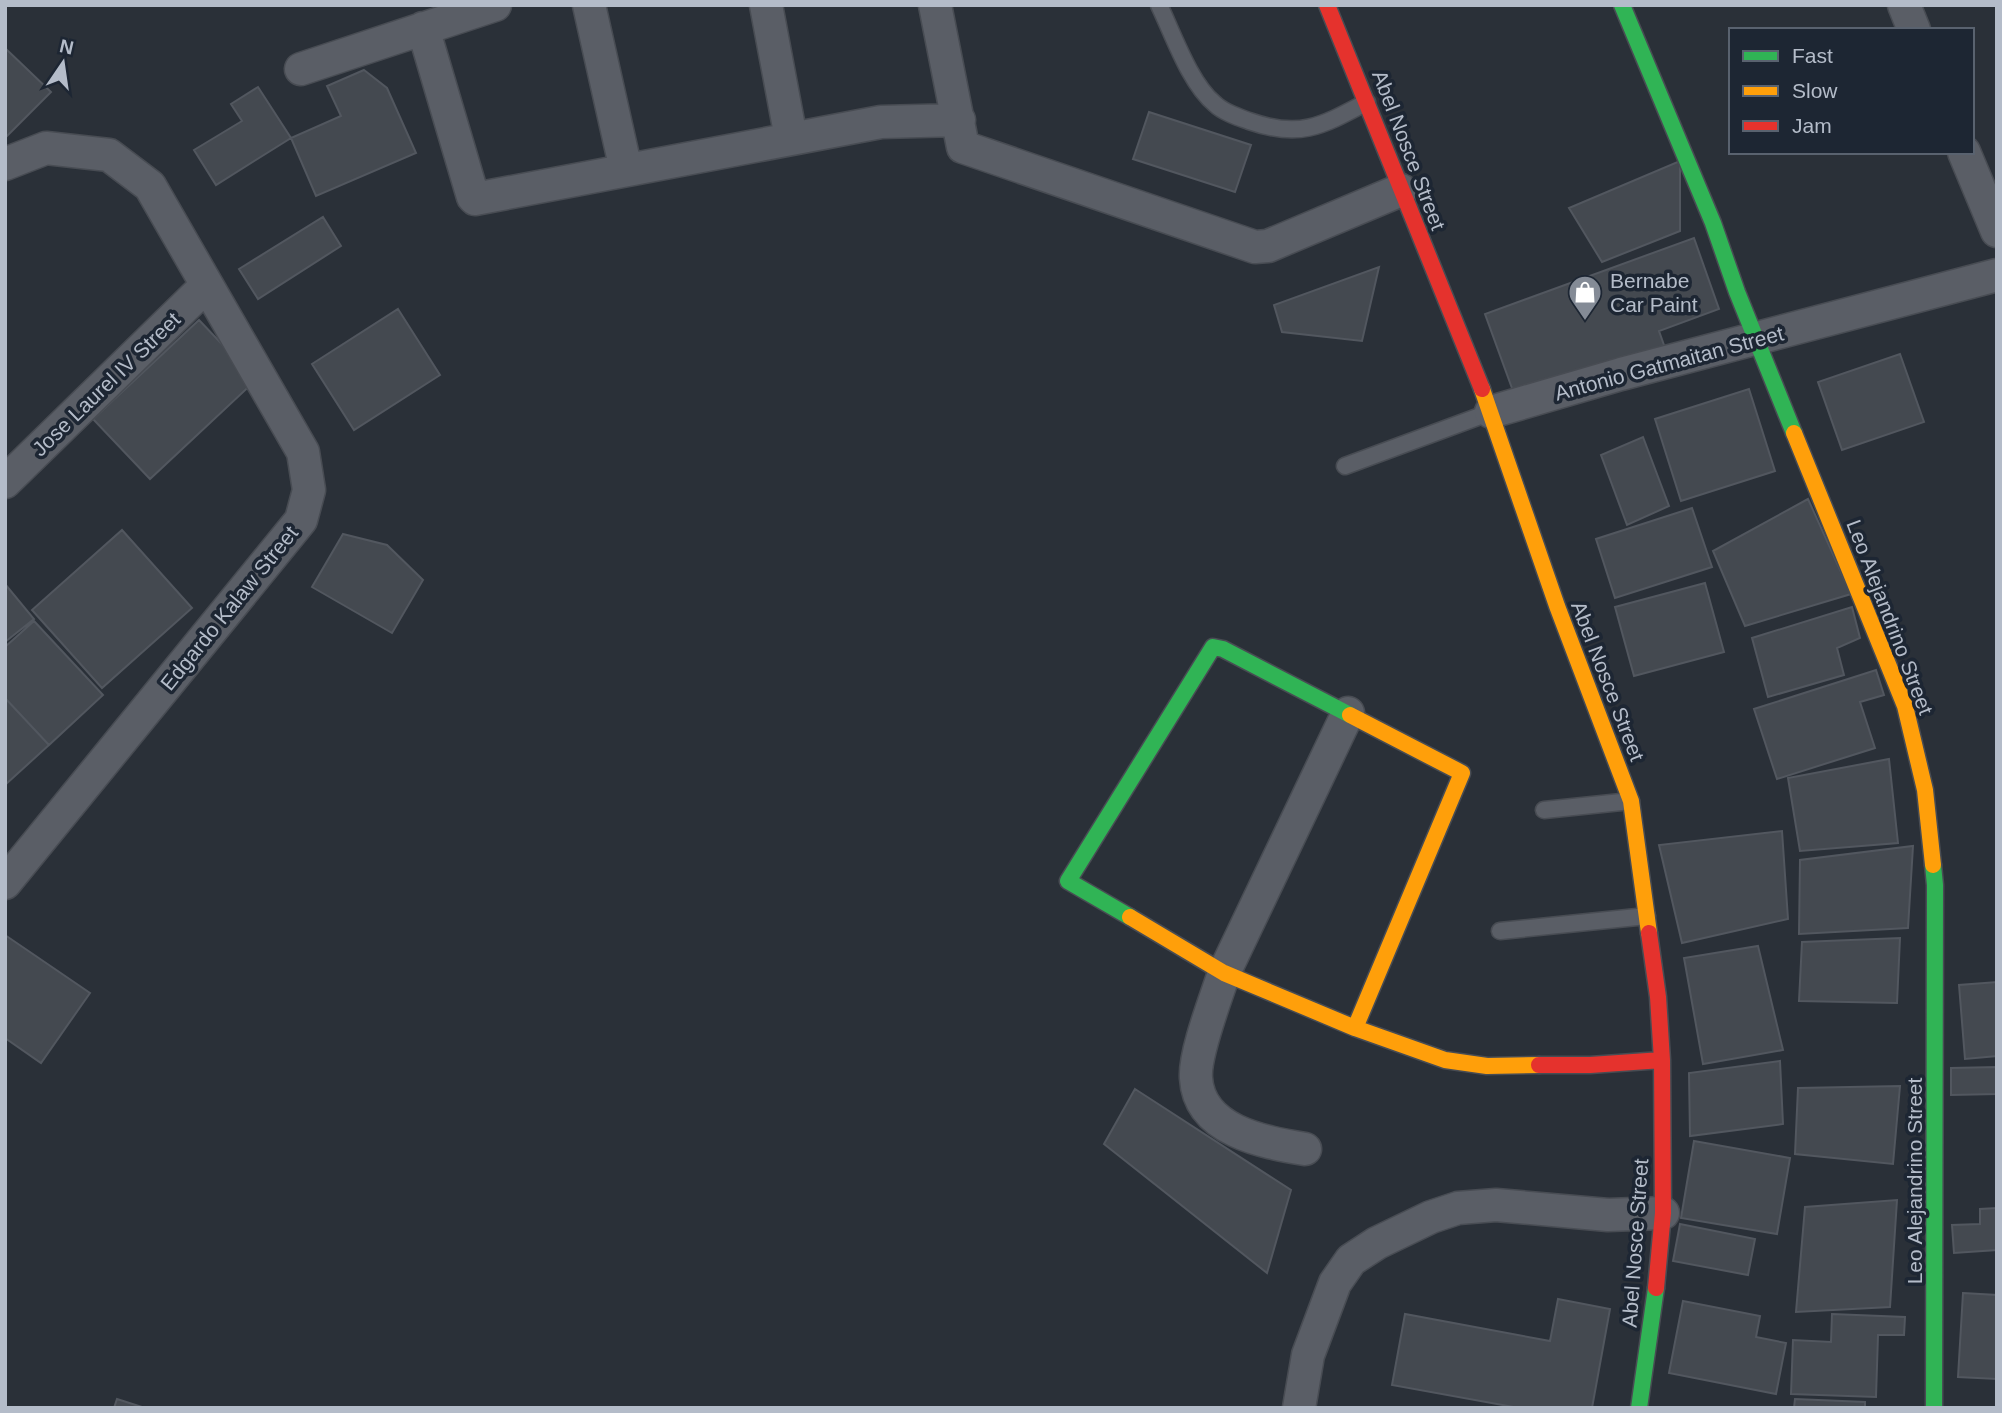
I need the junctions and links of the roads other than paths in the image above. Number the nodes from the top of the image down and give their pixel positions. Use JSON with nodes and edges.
{"nodes":[{"id":1,"x":495,"y":5,"type":"edge"},
{"id":2,"x":589,"y":5,"type":"edge"},
{"id":3,"x":766,"y":5,"type":"edge"},
{"id":4,"x":935,"y":5,"type":"edge"},
{"id":5,"x":1159,"y":5,"type":"edge"},
{"id":6,"x":1327,"y":5,"type":"edge"},
{"id":7,"x":1622,"y":5,"type":"edge"},
{"id":8,"x":1904,"y":5,"type":"edge"},
{"id":9,"x":423,"y":28,"type":"junction"},
{"id":10,"x":1913,"y":28,"type":"edge"},
{"id":11,"x":302,"y":69,"type":"dead end"},
{"id":12,"x":1368,"y":102,"type":"junction"},
{"id":13,"x":959,"y":120,"type":"junction"},
{"id":14,"x":791,"y":138,"type":"junction"},
{"id":15,"x":1965,"y":154,"type":"edge"},
{"id":16,"x":5,"y":164,"type":"edge"},
{"id":17,"x":626,"y":170,"type":"junction"},
{"id":18,"x":1401,"y":190,"type":"junction"},
{"id":19,"x":1997,"y":231,"type":"edge"},
{"id":20,"x":1997,"y":275,"type":"edge"},
{"id":21,"x":206,"y":286,"type":"junction"},
{"id":22,"x":1757,"y":340,"type":"junction"},
{"id":23,"x":1491,"y":412,"type":"junction"},
{"id":24,"x":1345,"y":466,"type":"dead end"},
{"id":25,"x":5,"y":482,"type":"edge"},
{"id":26,"x":1348,"y":713,"type":"junction"},
{"id":27,"x":1631,"y":802,"type":"junction"},
{"id":28,"x":1544,"y":810,"type":"dead end"},
{"id":29,"x":5,"y":883,"type":"edge"},
{"id":30,"x":1647,"y":916,"type":"junction"},
{"id":31,"x":1500,"y":932,"type":"dead end"},
{"id":32,"x":1224,"y":973,"type":"junction"},
{"id":33,"x":1355,"y":1028,"type":"junction"},
{"id":34,"x":1662,"y":1060,"type":"junction"},
{"id":35,"x":1305,"y":1149,"type":"dead end"},
{"id":36,"x":1663,"y":1213,"type":"junction"},
{"id":37,"x":1299,"y":1408,"type":"edge"},
{"id":38,"x":1639,"y":1408,"type":"edge"},
{"id":39,"x":1934,"y":1408,"type":"edge"}],
"edges":[{"from":1,"to":9,"type":"street"},
{"from":2,"to":17,"type":"street"},
{"from":3,"to":14,"type":"street"},
{"from":4,"to":13,"type":"street"},
{"from":5,"to":12,"type":"lane"},
{"from":6,"to":12,"type":"street","name":"Abel Nosce Street"},
{"from":7,"to":22,"type":"street","name":"Leo Alejandrino Street"},
{"from":8,"to":10,"type":"street"},
{"from":9,"to":11,"type":"street"},
{"from":9,"to":17,"type":"street"},
{"from":12,"to":18,"type":"street","name":"Abel Nosce Street"},
{"from":13,"to":14,"type":"street"},
{"from":13,"to":18,"type":"street"},
{"from":14,"to":17,"type":"street"},
{"from":15,"to":19,"type":"street"},
{"from":16,"to":21,"type":"street","name":"Edgardo Kalaw Street"},
{"from":18,"to":23,"type":"street","name":"Abel Nosce Street"},
{"from":20,"to":22,"type":"street","name":"Antonio Gatmaitan Street"},
{"from":21,"to":25,"type":"street","name":"Jose Laurel IV Street"},
{"from":21,"to":29,"type":"street","name":"Edgardo Kalaw Street"},
{"from":22,"to":23,"type":"street","name":"Antonio Gatmaitan Street"},
{"from":22,"to":39,"type":"street","name":"Leo Alejandrino Street"},
{"from":23,"to":24,"type":"lane","name":"Antonio Gatmaitan Street"},
{"from":23,"to":27,"type":"street","name":"Abel Nosce Street"},
{"from":26,"to":32,"type":"street"},
{"from":26,"to":32,"type":"street"},
{"from":26,"to":33,"type":"street"},
{"from":27,"to":28,"type":"lane"},
{"from":27,"to":30,"type":"street","name":"Abel Nosce Street"},
{"from":30,"to":31,"type":"lane"},
{"from":30,"to":34,"type":"street","name":"Abel Nosce Street"},
{"from":32,"to":33,"type":"street"},
{"from":32,"to":35,"type":"street"},
{"from":33,"to":34,"type":"street"},
{"from":34,"to":36,"type":"street","name":"Abel Nosce Street"},
{"from":36,"to":37,"type":"street"},
{"from":36,"to":38,"type":"street","name":"Abel Nosce Street"}]}
